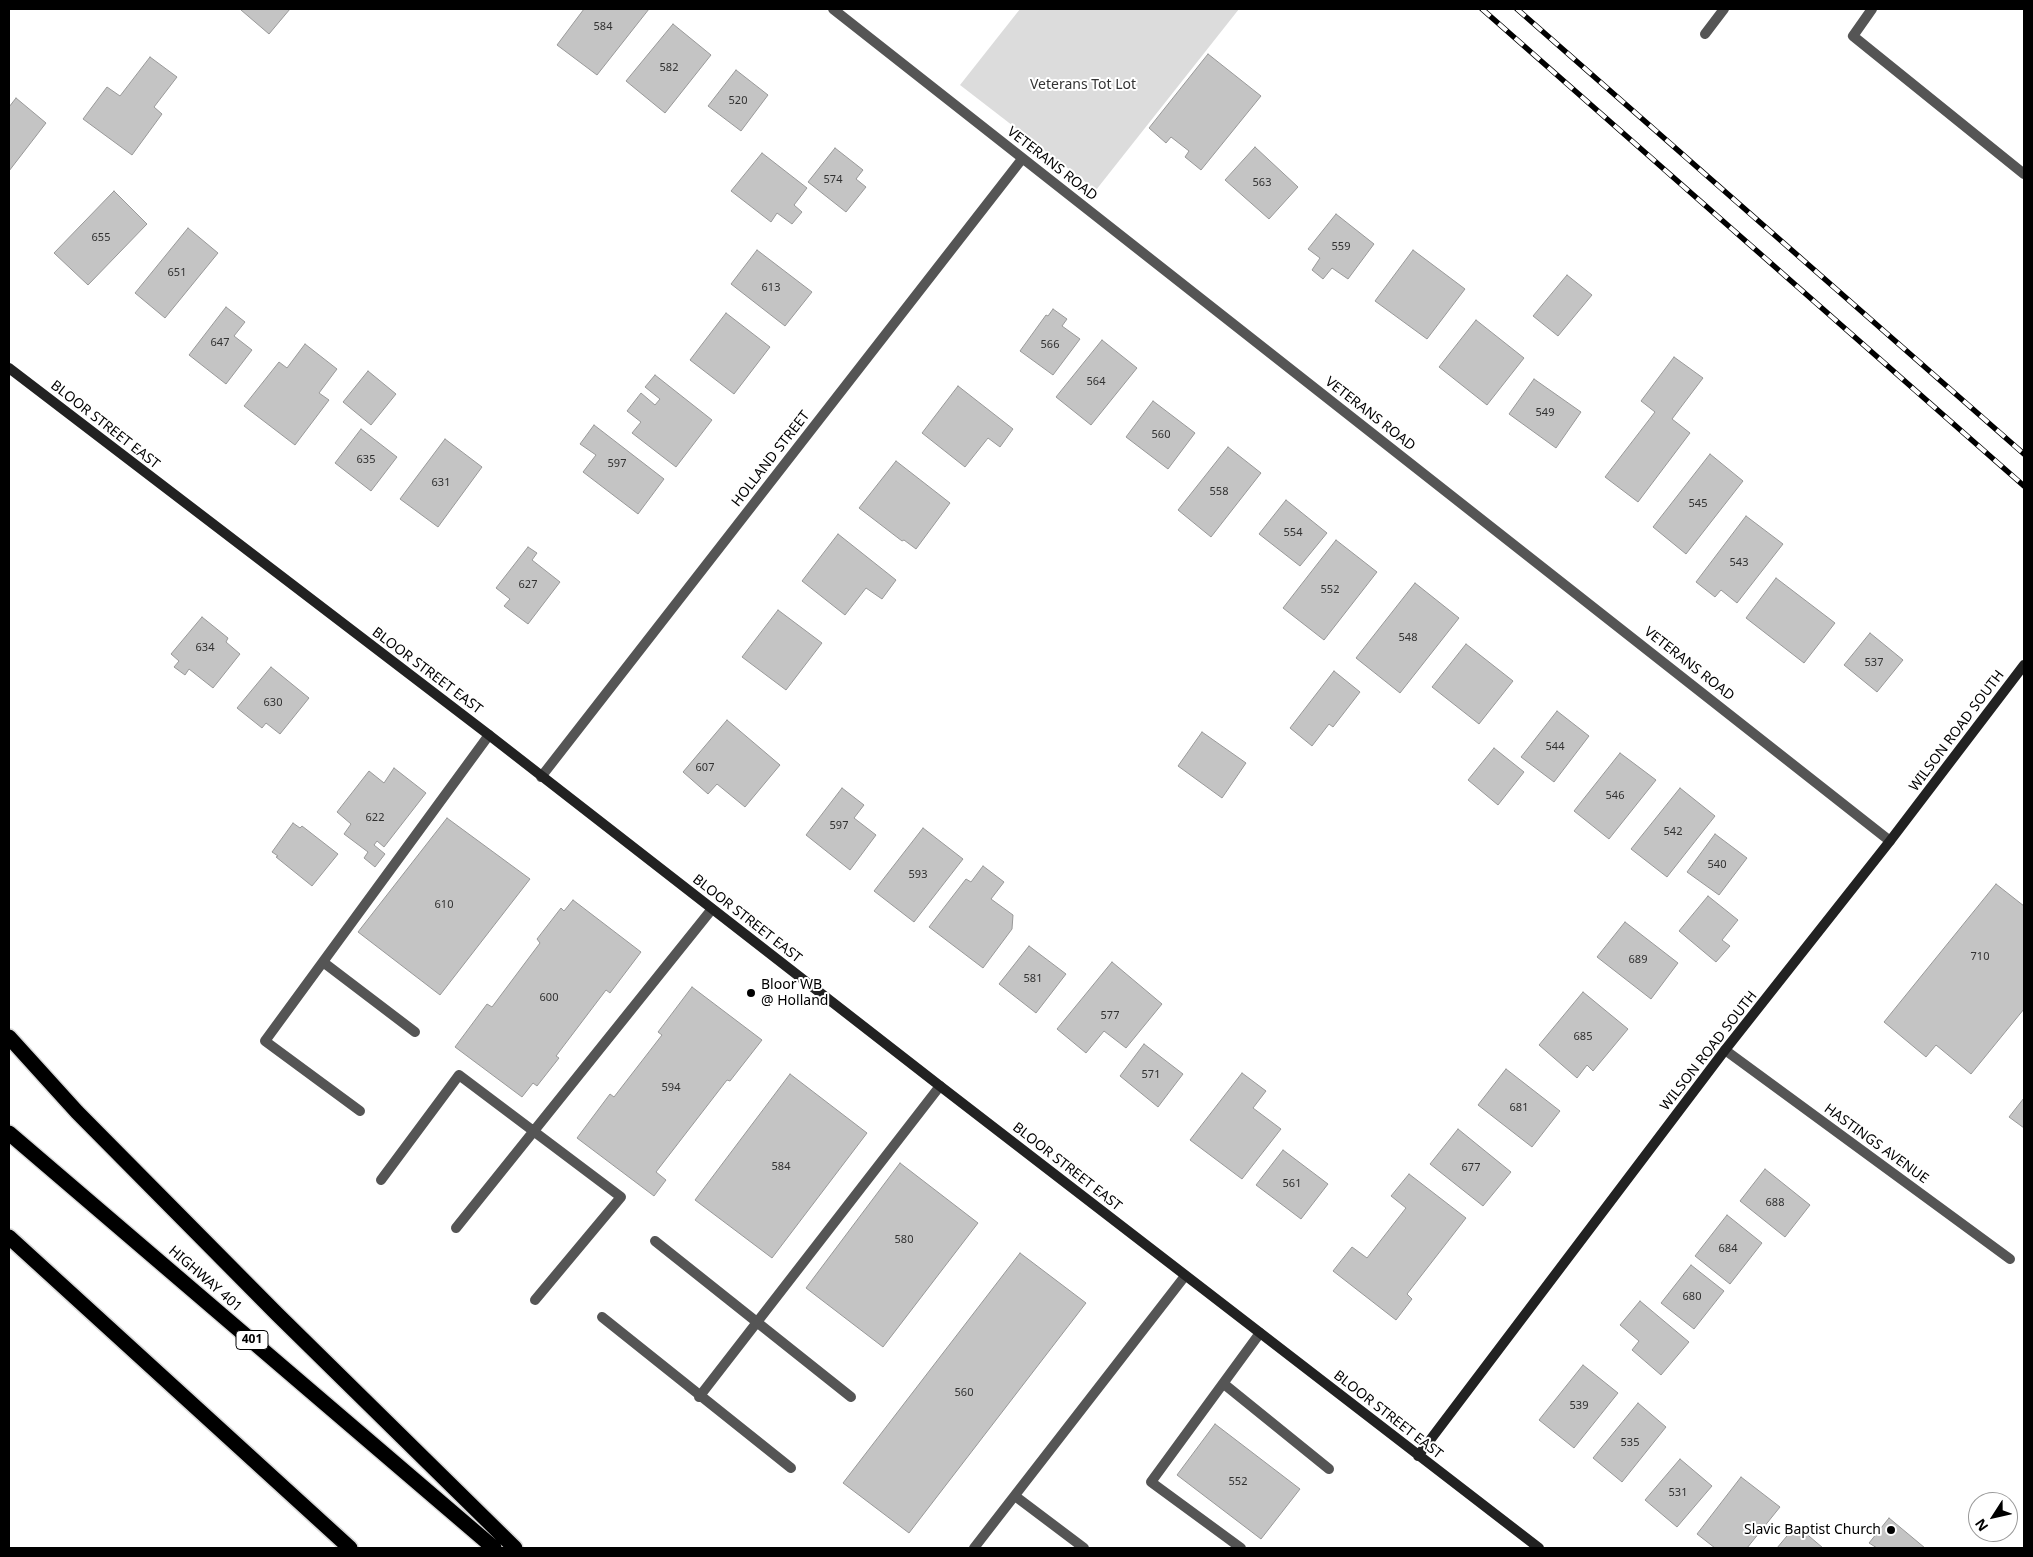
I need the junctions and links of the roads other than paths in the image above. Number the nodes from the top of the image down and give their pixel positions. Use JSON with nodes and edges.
{"nodes":[{"id":1,"x":833,"y":9,"type":"edge"},
{"id":2,"x":1724,"y":9,"type":"edge"},
{"id":3,"x":1872,"y":9,"type":"edge"},
{"id":4,"x":1705,"y":34,"type":"dead end"},
{"id":5,"x":1022,"y":158,"type":"junction"},
{"id":6,"x":2024,"y":174,"type":"edge"},
{"id":7,"x":9,"y":368,"type":"edge"},
{"id":8,"x":2024,"y":665,"type":"edge"},
{"id":9,"x":489,"y":736,"type":"junction"},
{"id":10,"x":541,"y":777,"type":"junction"},
{"id":11,"x":1890,"y":841,"type":"junction"},
{"id":12,"x":712,"y":910,"type":"junction"},
{"id":13,"x":323,"y":962,"type":"junction"},
{"id":14,"x":415,"y":1032,"type":"dead end"},
{"id":15,"x":9,"y":1037,"type":"edge"},
{"id":16,"x":1725,"y":1050,"type":"junction"},
{"id":17,"x":940,"y":1086,"type":"junction"},
{"id":18,"x":360,"y":1112,"type":"dead end"},
{"id":19,"x":533,"y":1132,"type":"junction"},
{"id":20,"x":9,"y":1133,"type":"edge"},
{"id":21,"x":381,"y":1180,"type":"dead end"},
{"id":22,"x":456,"y":1228,"type":"dead end"},
{"id":23,"x":9,"y":1237,"type":"edge"},
{"id":24,"x":655,"y":1241,"type":"dead end"},
{"id":25,"x":2010,"y":1259,"type":"dead end"},
{"id":26,"x":1186,"y":1276,"type":"junction"},
{"id":27,"x":535,"y":1300,"type":"dead end"},
{"id":28,"x":602,"y":1317,"type":"dead end"},
{"id":29,"x":758,"y":1322,"type":"junction"},
{"id":30,"x":1260,"y":1333,"type":"junction"},
{"id":31,"x":1224,"y":1384,"type":"junction"},
{"id":32,"x":851,"y":1396,"type":"dead end"},
{"id":33,"x":699,"y":1397,"type":"junction"},
{"id":34,"x":1418,"y":1456,"type":"junction"},
{"id":35,"x":791,"y":1468,"type":"dead end"},
{"id":36,"x":1329,"y":1469,"type":"dead end"},
{"id":37,"x":1015,"y":1496,"type":"junction"},
{"id":38,"x":350,"y":1548,"type":"edge"},
{"id":39,"x":494,"y":1548,"type":"edge"},
{"id":40,"x":515,"y":1548,"type":"edge"},
{"id":41,"x":974,"y":1548,"type":"edge"},
{"id":42,"x":1084,"y":1548,"type":"edge"},
{"id":43,"x":1241,"y":1548,"type":"edge"},
{"id":44,"x":1539,"y":1548,"type":"edge"}],
"edges":[{"from":1,"to":5,"type":"street","name":"VETERANS ROAD"},
{"from":2,"to":4,"type":"street"},
{"from":3,"to":6,"type":"street"},
{"from":5,"to":10,"type":"street","name":"HOLLAND STREET"},
{"from":5,"to":11,"type":"street","name":"VETERANS ROAD"},
{"from":7,"to":9,"type":"main road","name":"BLOOR STREET EAST"},
{"from":8,"to":11,"type":"main road","name":"WILSON ROAD SOUTH"},
{"from":9,"to":10,"type":"main road","name":"BLOOR STREET EAST"},
{"from":9,"to":13,"type":"street"},
{"from":10,"to":12,"type":"main road","name":"BLOOR STREET EAST"},
{"from":11,"to":16,"type":"main road","name":"WILSON ROAD SOUTH"},
{"from":12,"to":17,"type":"main road","name":"BLOOR STREET EAST"},
{"from":12,"to":19,"type":"street"},
{"from":13,"to":14,"type":"street"},
{"from":13,"to":18,"type":"street"},
{"from":15,"to":40,"type":"highway"},
{"from":16,"to":25,"type":"street","name":"HASTINGS AVENUE"},
{"from":16,"to":34,"type":"main road","name":"WILSON ROAD SOUTH"},
{"from":17,"to":26,"type":"main road","name":"BLOOR STREET EAST"},
{"from":17,"to":29,"type":"street"},
{"from":19,"to":21,"type":"street"},
{"from":19,"to":22,"type":"street"},
{"from":19,"to":27,"type":"street"},
{"from":20,"to":39,"type":"highway","name":"HIGHWAY 401","number":"401"},
{"from":23,"to":38,"type":"highway"},
{"from":24,"to":29,"type":"street"},
{"from":26,"to":30,"type":"main road","name":"BLOOR STREET EAST"},
{"from":26,"to":37,"type":"street"},
{"from":28,"to":33,"type":"street"},
{"from":29,"to":32,"type":"street"},
{"from":29,"to":33,"type":"street"},
{"from":30,"to":31,"type":"street"},
{"from":30,"to":34,"type":"main road","name":"BLOOR STREET EAST"},
{"from":31,"to":36,"type":"street"},
{"from":31,"to":43,"type":"street"},
{"from":33,"to":35,"type":"street"},
{"from":34,"to":44,"type":"main road","name":"BLOOR STREET EAST"},
{"from":37,"to":41,"type":"street"},
{"from":37,"to":42,"type":"street"}]}
